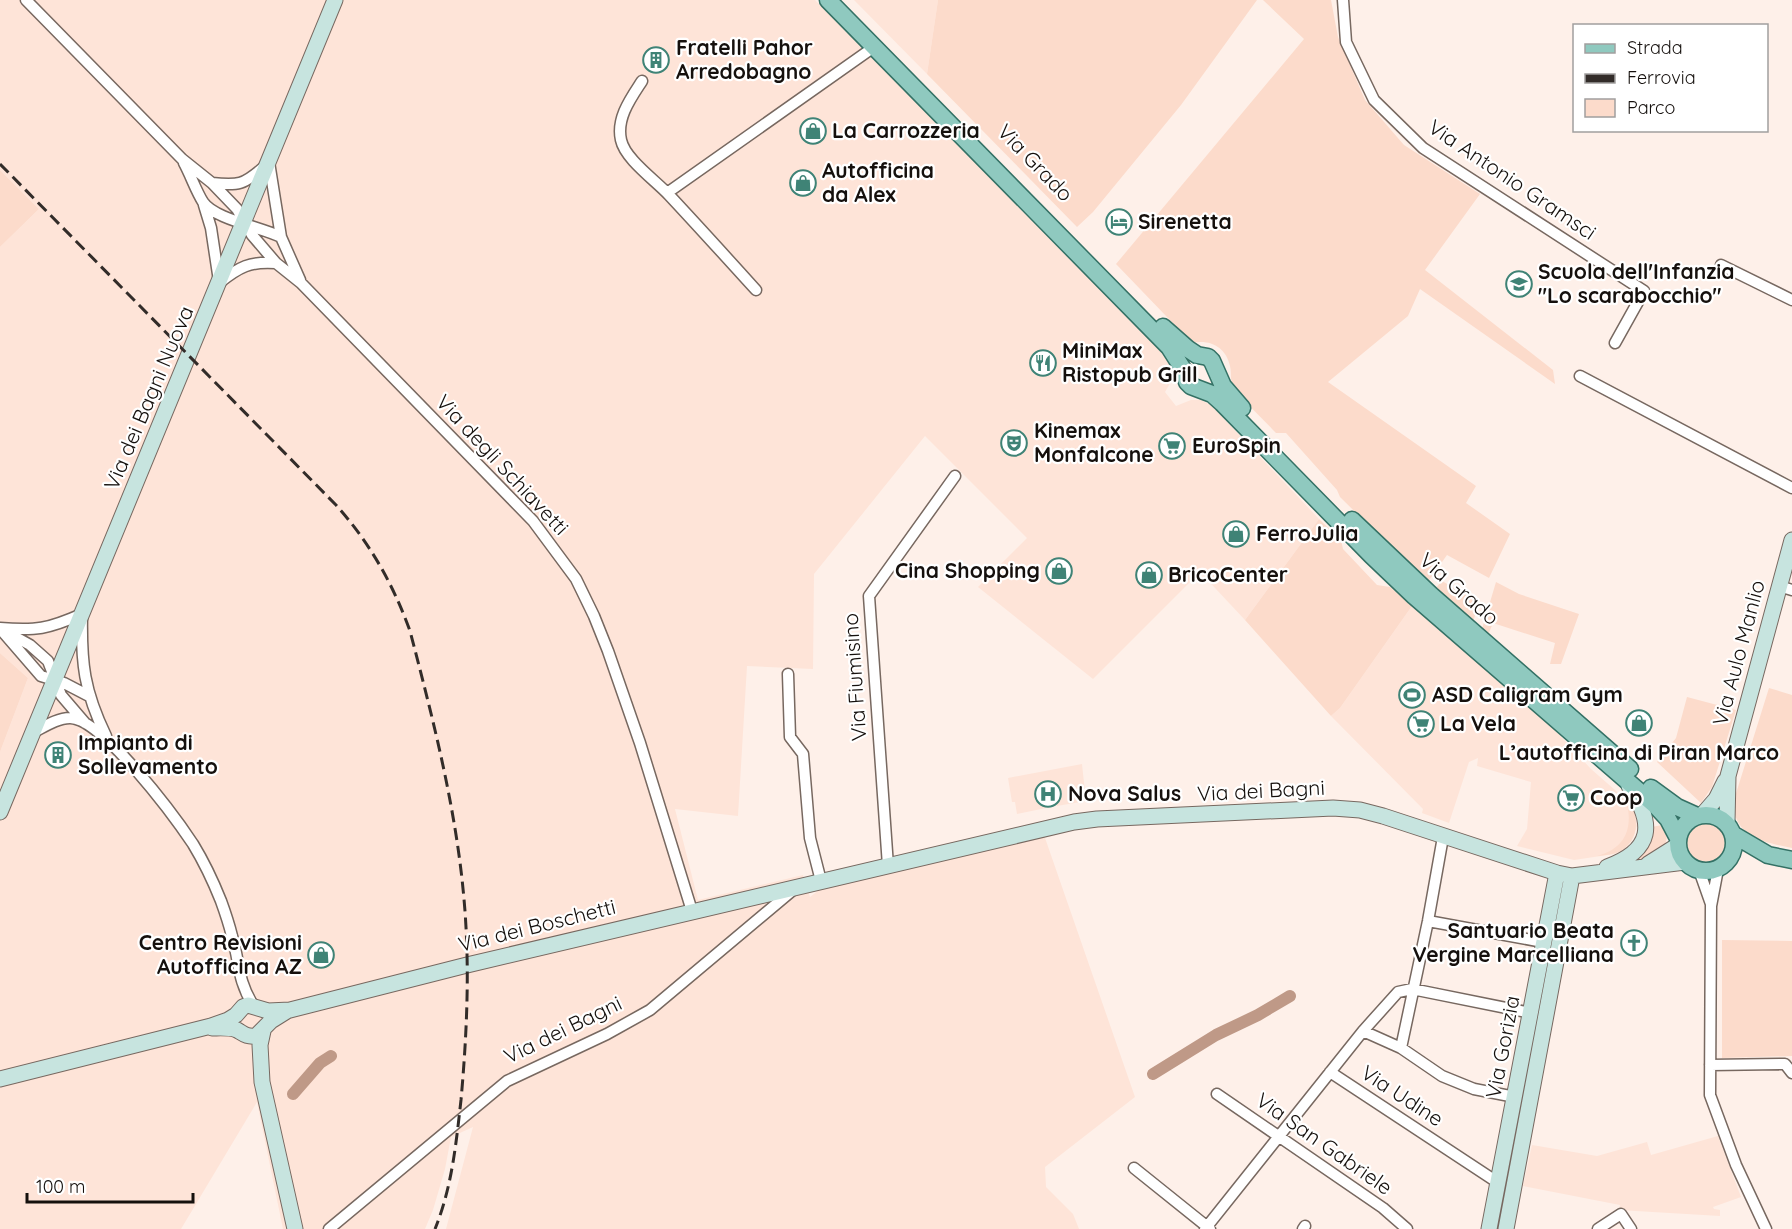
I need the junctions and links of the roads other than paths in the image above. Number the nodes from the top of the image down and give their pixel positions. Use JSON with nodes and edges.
{"nodes":[{"id":1,"x":26,"y":0,"type":"edge"},
{"id":2,"x":335,"y":0,"type":"edge"},
{"id":3,"x":828,"y":0,"type":"edge"},
{"id":4,"x":843,"y":0,"type":"edge"},
{"id":5,"x":1343,"y":0,"type":"edge"},
{"id":6,"x":874,"y":47,"type":"junction"},
{"id":7,"x":642,"y":81,"type":"dead end"},
{"id":8,"x":182,"y":159,"type":"junction"},
{"id":9,"x":269,"y":162,"type":"junction"},
{"id":10,"x":212,"y":183,"type":"junction"},
{"id":11,"x":667,"y":193,"type":"junction"},
{"id":12,"x":204,"y":204,"type":"junction"},
{"id":13,"x":244,"y":223,"type":"junction"},
{"id":14,"x":281,"y":237,"type":"junction"},
{"id":15,"x":276,"y":263,"type":"junction"},
{"id":16,"x":1721,"y":265,"type":"dead end"},
{"id":17,"x":301,"y":283,"type":"junction"},
{"id":18,"x":219,"y":284,"type":"junction"},
{"id":19,"x":756,"y":290,"type":"dead end"},
{"id":20,"x":1792,"y":300,"type":"edge"},
{"id":21,"x":1615,"y":343,"type":"dead end"},
{"id":22,"x":1197,"y":355,"type":"junction"},
{"id":23,"x":1183,"y":369,"type":"junction"},
{"id":24,"x":1217,"y":370,"type":"junction"},
{"id":25,"x":1580,"y":376,"type":"dead end"},
{"id":26,"x":1201,"y":388,"type":"junction"},
{"id":27,"x":955,"y":476,"type":"dead end"},
{"id":28,"x":1792,"y":488,"type":"edge"},
{"id":29,"x":1792,"y":540,"type":"edge"},
{"id":30,"x":1785,"y":588,"type":"edge"},
{"id":31,"x":81,"y":614,"type":"junction"},
{"id":32,"x":0,"y":628,"type":"edge"},
{"id":33,"x":788,"y":674,"type":"dead end"},
{"id":34,"x":54,"y":679,"type":"junction"},
{"id":35,"x":89,"y":696,"type":"junction"},
{"id":36,"x":86,"y":723,"type":"junction"},
{"id":37,"x":32,"y":733,"type":"junction"},
{"id":38,"x":107,"y":739,"type":"junction"},
{"id":39,"x":1621,"y":774,"type":"junction"},
{"id":40,"x":1728,"y":776,"type":"junction"},
{"id":41,"x":0,"y":812,"type":"edge"},
{"id":42,"x":1700,"y":815,"type":"junction"},
{"id":43,"x":1731,"y":829,"type":"junction"},
{"id":44,"x":1443,"y":837,"type":"junction"},
{"id":45,"x":1678,"y":841,"type":"junction"},
{"id":46,"x":1768,"y":855,"type":"junction"},
{"id":47,"x":1792,"y":861,"type":"edge"},
{"id":48,"x":1723,"y":865,"type":"junction"},
{"id":49,"x":888,"y":866,"type":"junction"},
{"id":50,"x":1692,"y":866,"type":"junction"},
{"id":51,"x":1642,"y":867,"type":"junction"},
{"id":52,"x":1590,"y":873,"type":"junction"},
{"id":53,"x":1564,"y":874,"type":"junction"},
{"id":54,"x":821,"y":881,"type":"junction"},
{"id":55,"x":795,"y":888,"type":"junction"},
{"id":56,"x":1711,"y":906,"type":"junction"},
{"id":57,"x":692,"y":911,"type":"junction"},
{"id":58,"x":1428,"y":921,"type":"junction"},
{"id":59,"x":1543,"y":942,"type":"junction"},
{"id":60,"x":1412,"y":989,"type":"junction"},
{"id":61,"x":290,"y":1010,"type":"junction"},
{"id":62,"x":1531,"y":1013,"type":"junction"},
{"id":63,"x":245,"y":1018,"type":"junction"},
{"id":64,"x":264,"y":1029,"type":"junction"},
{"id":65,"x":1363,"y":1031,"type":"junction"},
{"id":66,"x":1401,"y":1048,"type":"junction"},
{"id":67,"x":1710,"y":1065,"type":"junction"},
{"id":68,"x":1330,"y":1072,"type":"junction"},
{"id":69,"x":1792,"y":1073,"type":"edge"},
{"id":70,"x":0,"y":1079,"type":"edge"},
{"id":71,"x":262,"y":1082,"type":"junction"},
{"id":72,"x":1217,"y":1094,"type":"dead end"},
{"id":73,"x":1515,"y":1097,"type":"junction"},
{"id":74,"x":1278,"y":1136,"type":"junction"},
{"id":75,"x":1134,"y":1168,"type":"dead end"},
{"id":76,"x":1497,"y":1182,"type":"junction"},
{"id":77,"x":1208,"y":1228,"type":"edge"},
{"id":78,"x":295,"y":1229,"type":"edge"},
{"id":79,"x":329,"y":1229,"type":"edge"},
{"id":80,"x":1407,"y":1229,"type":"edge"},
{"id":81,"x":1489,"y":1229,"type":"edge"},
{"id":82,"x":1506,"y":1229,"type":"edge"},
{"id":83,"x":1598,"y":1229,"type":"edge"},
{"id":84,"x":1631,"y":1229,"type":"edge"},
{"id":85,"x":1766,"y":1229,"type":"edge"}],
"edges":[{"from":1,"to":8,"type":"street"},
{"from":2,"to":9,"type":"street","name":"Via dei Bagni Nuova"},
{"from":3,"to":6,"type":"main road","name":"Via Grado"},
{"from":4,"to":22,"type":"main road","name":"Via Grado"},
{"from":5,"to":21,"type":"street","name":"Via Antonio Gramsci"},
{"from":6,"to":11,"type":"street"},
{"from":6,"to":23,"type":"main road","name":"Via Grado"},
{"from":7,"to":11,"type":"street"},
{"from":8,"to":10,"type":"street","name":"Via degli Schiavetti"},
{"from":8,"to":12,"type":"street"},
{"from":9,"to":10,"type":"street"},
{"from":9,"to":13,"type":"street","name":"Via dei Bagni Nuova"},
{"from":9,"to":14,"type":"street","name":"Via degli Schiavetti"},
{"from":10,"to":13,"type":"street","name":"Via degli Schiavetti"},
{"from":11,"to":19,"type":"street"},
{"from":12,"to":13,"type":"street"},
{"from":12,"to":18,"type":"street"},
{"from":13,"to":14,"type":"street"},
{"from":13,"to":15,"type":"street","name":"Via degli Schiavetti"},
{"from":13,"to":18,"type":"street","name":"Via dei Bagni Nuova"},
{"from":14,"to":17,"type":"street","name":"Via degli Schiavetti"},
{"from":15,"to":17,"type":"street","name":"Via degli Schiavetti"},
{"from":15,"to":18,"type":"street"},
{"from":16,"to":20,"type":"street"},
{"from":17,"to":57,"type":"street","name":"Via degli Schiavetti"},
{"from":18,"to":31,"type":"street","name":"Via dei Bagni Nuova"},
{"from":22,"to":23,"type":"main road"},
{"from":22,"to":24,"type":"main road","name":"Via Grado"},
{"from":23,"to":26,"type":"main road","name":"Via Grado"},
{"from":24,"to":26,"type":"main road"},
{"from":24,"to":42,"type":"main road","name":"Via Grado"},
{"from":25,"to":28,"type":"street"},
{"from":26,"to":39,"type":"main road","name":"Via Grado"},
{"from":27,"to":49,"type":"street","name":"Via Fiumisino"},
{"from":29,"to":30,"type":"street","name":"Via Aulo Manlio"},
{"from":30,"to":40,"type":"street","name":"Via Aulo Manlio"},
{"from":31,"to":32,"type":"street"},
{"from":31,"to":34,"type":"street","name":"Via dei Bagni Nuova"},
{"from":31,"to":35,"type":"street"},
{"from":32,"to":34,"type":"street"},
{"from":33,"to":54,"type":"street"},
{"from":34,"to":35,"type":"street"},
{"from":34,"to":36,"type":"street"},
{"from":34,"to":37,"type":"street","name":"Via dei Bagni Nuova"},
{"from":35,"to":38,"type":"street"},
{"from":36,"to":37,"type":"street"},
{"from":36,"to":38,"type":"street"},
{"from":37,"to":41,"type":"street","name":"Via dei Bagni Nuova"},
{"from":38,"to":63,"type":"street"},
{"from":39,"to":45,"type":"main road","name":"Via Grado"},
{"from":39,"to":52,"type":"street"},
{"from":40,"to":42,"type":"street","name":"Via Aulo Manlio"},
{"from":40,"to":43,"type":"street","name":"Via Aulo Manlio"},
{"from":42,"to":43,"type":"main road"},
{"from":42,"to":45,"type":"main road"},
{"from":43,"to":46,"type":"main road"},
{"from":43,"to":48,"type":"main road"},
{"from":44,"to":49,"type":"street","name":"Via dei Bagni"},
{"from":44,"to":53,"type":"street","name":"Via dei Bagni"},
{"from":44,"to":58,"type":"street"},
{"from":45,"to":50,"type":"main road"},
{"from":45,"to":51,"type":"street"},
{"from":46,"to":47,"type":"main road"},
{"from":46,"to":48,"type":"main road"},
{"from":48,"to":50,"type":"main road"},
{"from":48,"to":56,"type":"street"},
{"from":49,"to":54,"type":"street","name":"Via dei Bagni"},
{"from":50,"to":51,"type":"street"},
{"from":50,"to":56,"type":"street"},
{"from":51,"to":52,"type":"street"},
{"from":52,"to":53,"type":"street"},
{"from":53,"to":59,"type":"street","name":"Via Gorizia"},
{"from":53,"to":82,"type":"street","name":"Via Gorizia"},
{"from":54,"to":55,"type":"street","name":"Via dei Bagni"},
{"from":55,"to":57,"type":"street","name":"Via dei Boschetti"},
{"from":55,"to":79,"type":"street","name":"Via dei Bagni"},
{"from":56,"to":67,"type":"street"},
{"from":57,"to":61,"type":"street","name":"Via dei Boschetti"},
{"from":58,"to":59,"type":"street"},
{"from":58,"to":60,"type":"street"},
{"from":59,"to":62,"type":"street","name":"Via Gorizia"},
{"from":60,"to":62,"type":"street"},
{"from":60,"to":65,"type":"street","name":"Via Udine"},
{"from":60,"to":66,"type":"street"},
{"from":61,"to":63,"type":"street","name":"Via dei Boschetti"},
{"from":61,"to":64,"type":"street","name":"Via dei Boschetti"},
{"from":62,"to":73,"type":"street","name":"Via Gorizia"},
{"from":63,"to":64,"type":"street","name":"Via dei Boschetti"},
{"from":63,"to":64,"type":"street"},
{"from":63,"to":70,"type":"street","name":"Via dei Boschetti"},
{"from":63,"to":71,"type":"street"},
{"from":64,"to":71,"type":"street"},
{"from":65,"to":66,"type":"street"},
{"from":65,"to":68,"type":"street","name":"Via Udine"},
{"from":66,"to":73,"type":"street"},
{"from":67,"to":69,"type":"street"},
{"from":67,"to":85,"type":"street"},
{"from":68,"to":74,"type":"street"},
{"from":68,"to":76,"type":"street","name":"Via Udine"},
{"from":71,"to":78,"type":"street"},
{"from":72,"to":74,"type":"street","name":"Via San Gabriele"},
{"from":73,"to":76,"type":"street","name":"Via Gorizia"},
{"from":74,"to":77,"type":"street"},
{"from":74,"to":80,"type":"street","name":"Via San Gabriele"},
{"from":75,"to":77,"type":"street"},
{"from":76,"to":81,"type":"street","name":"Via Gorizia"},
{"from":83,"to":84,"type":"street"}]}
